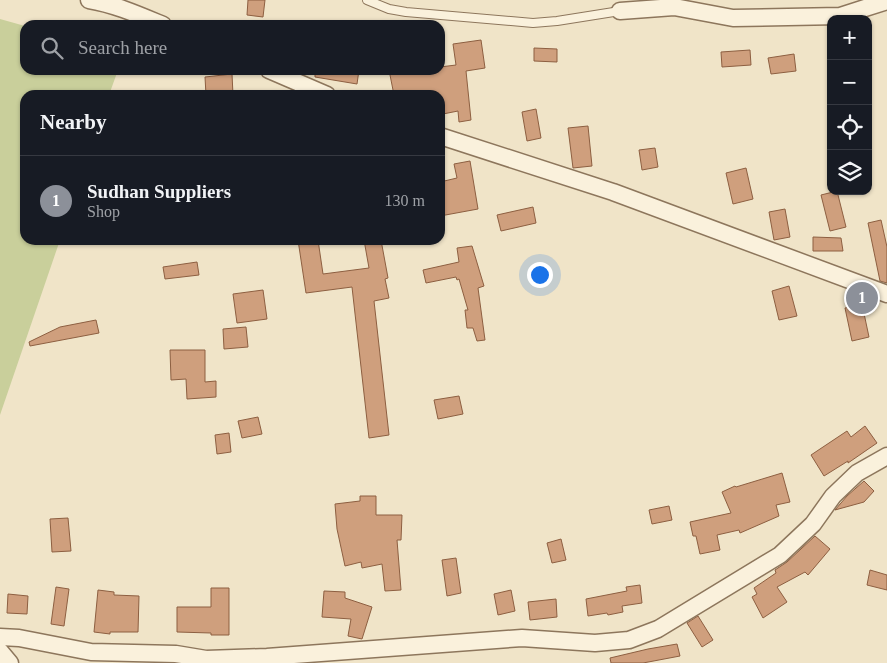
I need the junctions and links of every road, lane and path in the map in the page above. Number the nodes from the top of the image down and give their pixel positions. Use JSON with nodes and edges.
{"nodes":[{"id":1,"x":95,"y":0,"type":"edge"},
{"id":2,"x":367,"y":0,"type":"edge"},
{"id":3,"x":887,"y":0,"type":"edge"},
{"id":4,"x":631,"y":7,"type":"edge"},
{"id":5,"x":151,"y":20,"type":"edge"},
{"id":6,"x":281,"y":75,"type":"edge"},
{"id":7,"x":316,"y":90,"type":"edge"},
{"id":8,"x":445,"y":138,"type":"edge"},
{"id":9,"x":887,"y":294,"type":"edge"},
{"id":10,"x":887,"y":456,"type":"edge"},
{"id":11,"x":0,"y":637,"type":"edge"},
{"id":12,"x":0,"y":651,"type":"edge"},
{"id":13,"x":10,"y":663,"type":"edge"}],
"edges":[{"from":1,"to":5,"type":"street"},
{"from":2,"to":4,"type":"lane"},
{"from":3,"to":4,"type":"street"},
{"from":6,"to":7,"type":"street"},
{"from":8,"to":9,"type":"street"},
{"from":10,"to":11,"type":"street"},
{"from":12,"to":13,"type":"street"}]}
